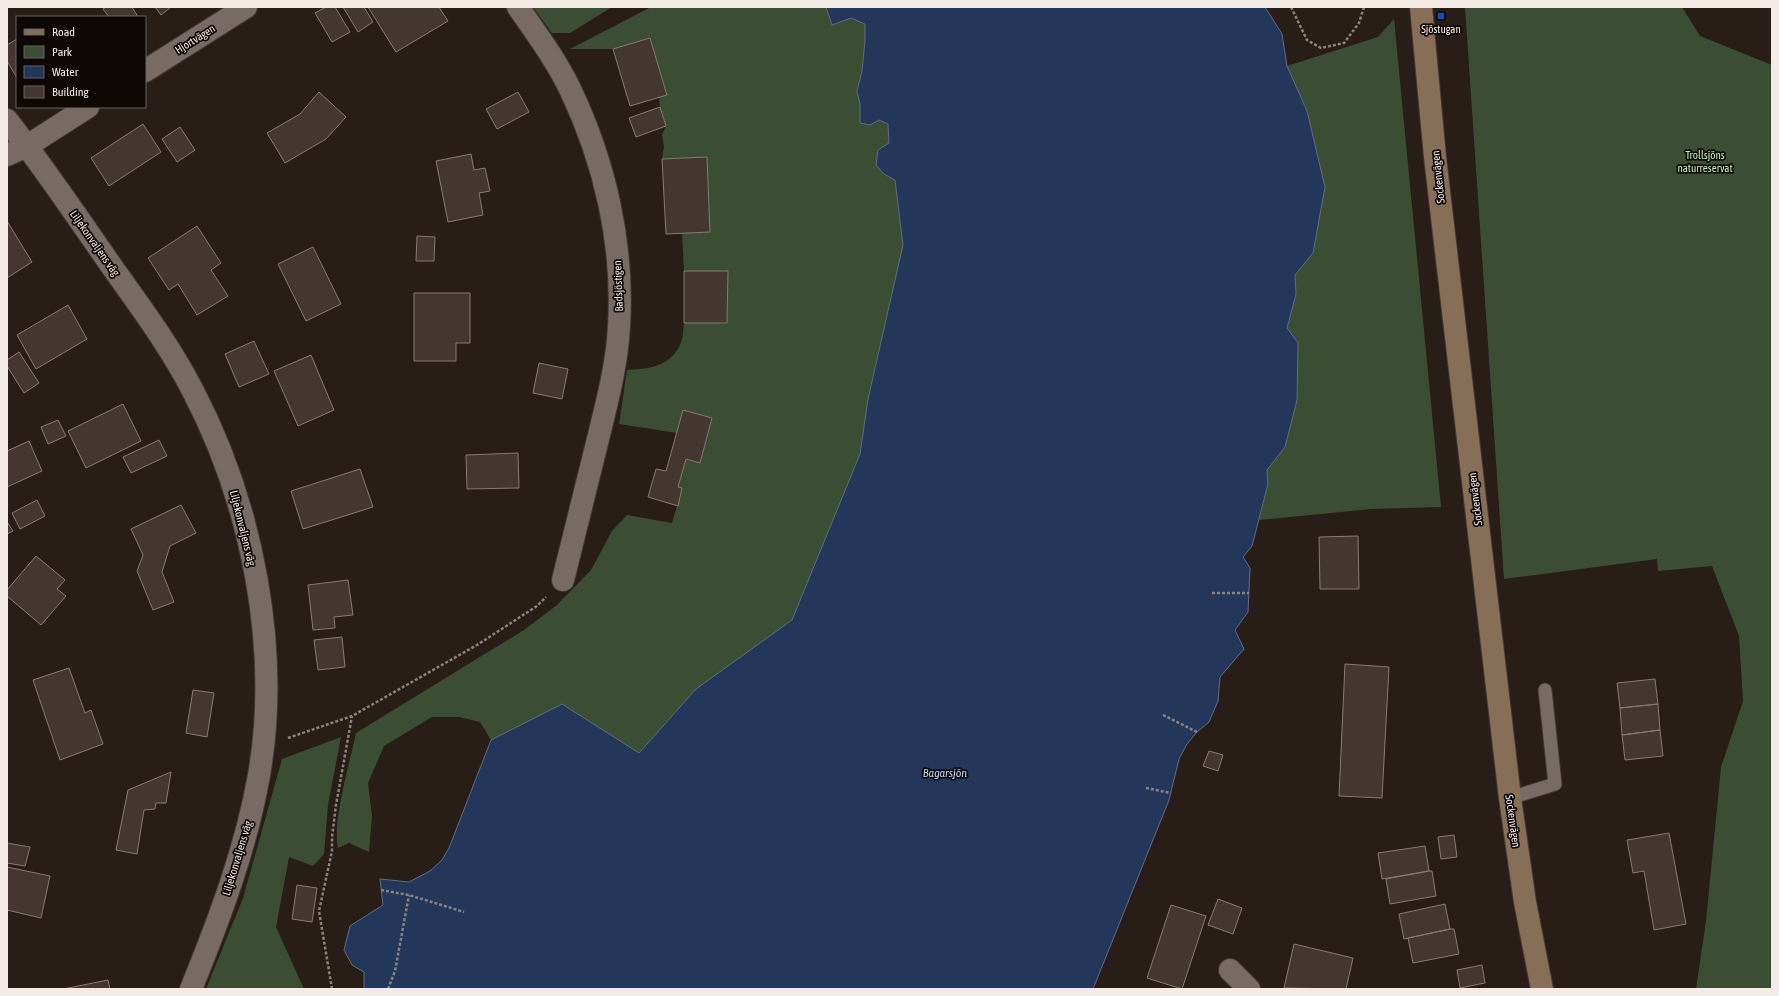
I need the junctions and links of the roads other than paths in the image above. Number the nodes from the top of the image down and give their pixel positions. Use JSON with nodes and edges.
{"nodes":[{"id":1,"x":246,"y":7,"type":"edge"},
{"id":2,"x":518,"y":7,"type":"edge"},
{"id":3,"x":1421,"y":7,"type":"edge"},
{"id":4,"x":146,"y":70,"type":"edge"},
{"id":5,"x":86,"y":108,"type":"edge"},
{"id":6,"x":7,"y":120,"type":"edge"},
{"id":7,"x":27,"y":146,"type":"junction"},
{"id":8,"x":7,"y":155,"type":"edge"},
{"id":9,"x":563,"y":580,"type":"road end"},
{"id":10,"x":1545,"y":690,"type":"dead end"},
{"id":11,"x":1510,"y":798,"type":"junction"},
{"id":12,"x":1230,"y":970,"type":"dead end"},
{"id":13,"x":191,"y":989,"type":"edge"},
{"id":14,"x":1249,"y":989,"type":"edge"},
{"id":15,"x":1542,"y":989,"type":"edge"}],
"edges":[{"from":1,"to":4,"type":"street","name":"Hjortvägen"},
{"from":2,"to":9,"type":"street","name":"Badsjöstigen"},
{"from":3,"to":11,"type":"street","name":"Sockenvägen"},
{"from":5,"to":7,"type":"street"},
{"from":6,"to":7,"type":"street","name":"Liljekonvaljens väg"},
{"from":7,"to":8,"type":"street"},
{"from":7,"to":13,"type":"street","name":"Liljekonvaljens väg"},
{"from":10,"to":11,"type":"lane"},
{"from":11,"to":15,"type":"street","name":"Sockenvägen"},
{"from":12,"to":14,"type":"street"}]}
